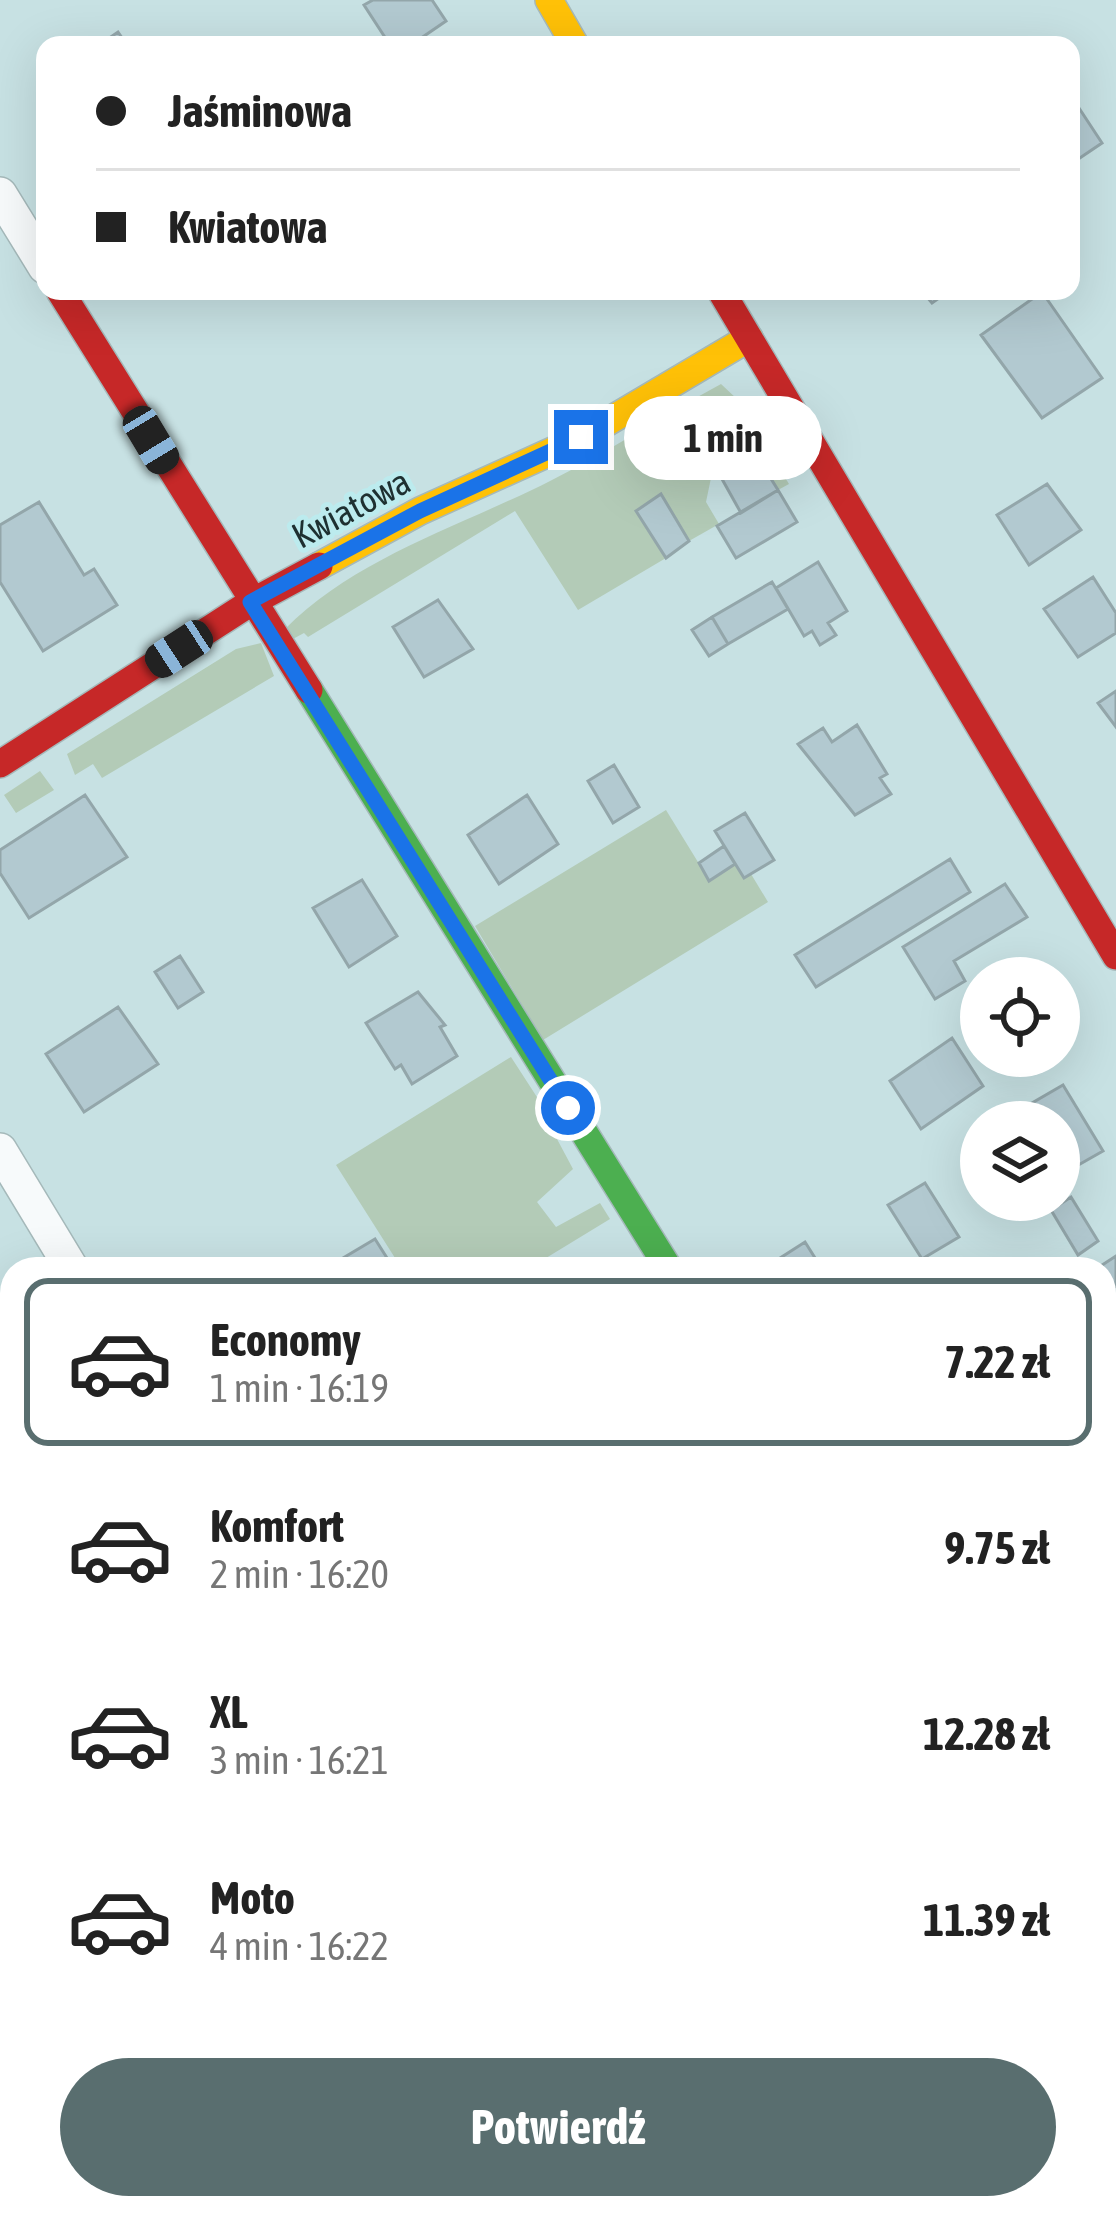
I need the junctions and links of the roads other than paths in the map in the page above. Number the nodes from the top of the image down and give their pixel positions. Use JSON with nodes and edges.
{"nodes":[{"id":1,"x":549,"y":0,"type":"edge"},
{"id":2,"x":570,"y":36,"type":"edge"},
{"id":3,"x":0,"y":194,"type":"edge"},
{"id":4,"x":36,"y":252,"type":"edge"},
{"id":5,"x":65,"y":300,"type":"edge"},
{"id":6,"x":726,"y":300,"type":"edge"},
{"id":7,"x":749,"y":338,"type":"junction"},
{"id":8,"x":250,"y":602,"type":"junction"},
{"id":9,"x":0,"y":764,"type":"edge"},
{"id":10,"x":1116,"y":956,"type":"edge"},
{"id":11,"x":0,"y":1150,"type":"edge"},
{"id":12,"x":65,"y":1257,"type":"edge"},
{"id":13,"x":661,"y":1257,"type":"edge"}],
"edges":[{"from":1,"to":2,"type":"street"},
{"from":3,"to":4,"type":"street"},
{"from":5,"to":8,"type":"street"},
{"from":6,"to":7,"type":"street"},
{"from":7,"to":8,"type":"street","name":"Kwiatowa"},
{"from":7,"to":10,"type":"street"},
{"from":8,"to":9,"type":"street","name":"Kwiatowa"},
{"from":8,"to":13,"type":"street"},
{"from":11,"to":12,"type":"street"}]}
